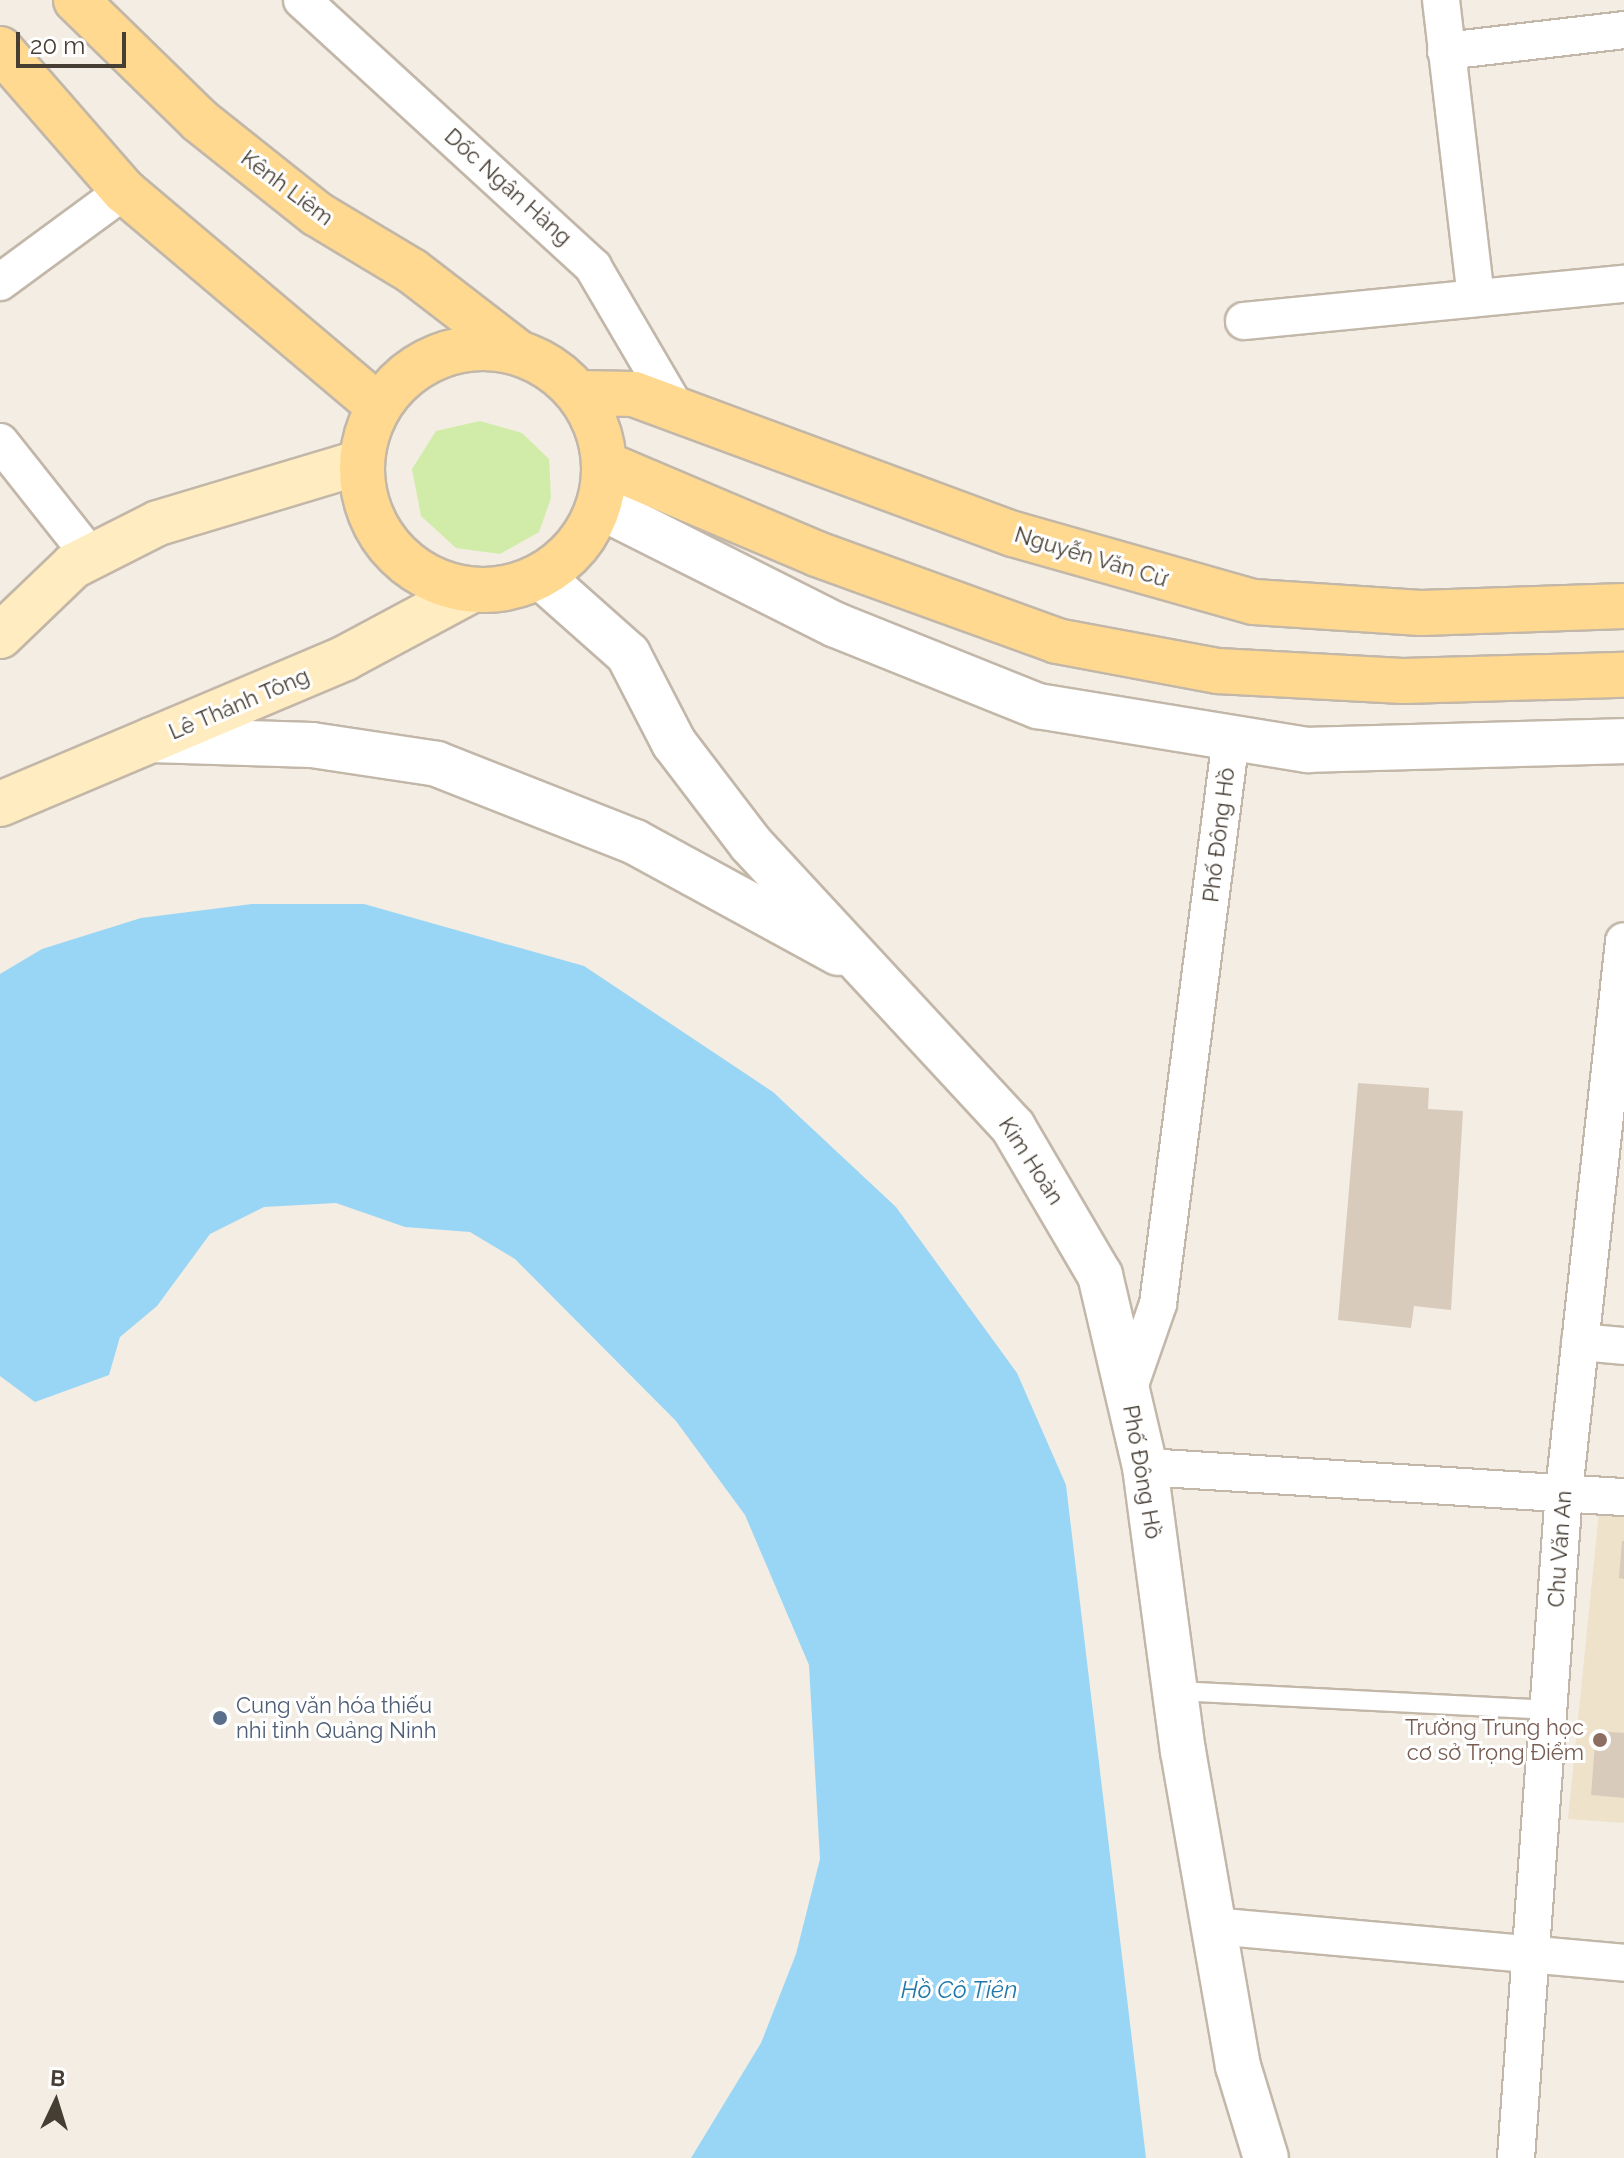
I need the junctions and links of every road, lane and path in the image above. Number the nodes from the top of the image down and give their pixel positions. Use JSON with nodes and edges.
{"nodes":[{"id":1,"x":76,"y":0,"type":"edge"},
{"id":2,"x":302,"y":0,"type":"edge"},
{"id":3,"x":1441,"y":0,"type":"edge"},
{"id":4,"x":1624,"y":30,"type":"edge"},
{"id":5,"x":0,"y":49,"type":"edge"},
{"id":6,"x":1446,"y":51,"type":"junction"},
{"id":7,"x":124,"y":191,"type":"junction"},
{"id":8,"x":0,"y":282,"type":"edge"},
{"id":9,"x":1624,"y":284,"type":"edge"},
{"id":10,"x":1476,"y":298,"type":"junction"},
{"id":11,"x":1244,"y":321,"type":"dead end"},
{"id":12,"x":517,"y":352,"type":"junction"},
{"id":13,"x":579,"y":393,"type":"junction"},
{"id":14,"x":378,"y":406,"type":"junction"},
{"id":15,"x":675,"y":407,"type":"junction"},
{"id":16,"x":0,"y":442,"type":"edge"},
{"id":17,"x":361,"y":462,"type":"junction"},
{"id":18,"x":602,"y":485,"type":"junction"},
{"id":19,"x":92,"y":558,"type":"junction"},
{"id":20,"x":540,"y":576,"type":"junction"},
{"id":21,"x":472,"y":590,"type":"junction"},
{"id":22,"x":1624,"y":606,"type":"edge"},
{"id":23,"x":0,"y":636,"type":"edge"},
{"id":24,"x":1624,"y":675,"type":"edge"},
{"id":25,"x":1231,"y":738,"type":"junction"},
{"id":26,"x":151,"y":740,"type":"junction"},
{"id":27,"x":1624,"y":741,"type":"edge"},
{"id":28,"x":0,"y":804,"type":"edge"},
{"id":29,"x":1624,"y":941,"type":"edge"},
{"id":30,"x":867,"y":967,"type":"junction"},
{"id":31,"x":1621,"y":1005,"type":"edge"},
{"id":32,"x":1611,"y":1179,"type":"edge"},
{"id":33,"x":1580,"y":1342,"type":"junction"},
{"id":34,"x":1624,"y":1346,"type":"edge"},
{"id":35,"x":1127,"y":1393,"type":"junction"},
{"id":36,"x":1145,"y":1467,"type":"junction"},
{"id":37,"x":1564,"y":1491,"type":"junction"},
{"id":38,"x":1624,"y":1497,"type":"edge"},
{"id":39,"x":1174,"y":1691,"type":"junction"},
{"id":40,"x":1548,"y":1710,"type":"junction"},
{"id":41,"x":1213,"y":1926,"type":"junction"},
{"id":42,"x":1531,"y":1956,"type":"junction"},
{"id":43,"x":1624,"y":1963,"type":"edge"},
{"id":44,"x":1266,"y":2158,"type":"edge"},
{"id":45,"x":1516,"y":2158,"type":"edge"}],
"edges":[{"from":1,"to":12,"type":"main road","name":"Kênh Liêm"},
{"from":2,"to":15,"type":"street","name":"Dốc Ngân Hàng"},
{"from":3,"to":6,"type":"street"},
{"from":4,"to":6,"type":"street"},
{"from":5,"to":7,"type":"main road"},
{"from":6,"to":10,"type":"street"},
{"from":7,"to":8,"type":"street"},
{"from":7,"to":14,"type":"main road"},
{"from":9,"to":10,"type":"street"},
{"from":10,"to":11,"type":"street"},
{"from":12,"to":13,"type":"main road"},
{"from":12,"to":14,"type":"main road"},
{"from":13,"to":15,"type":"main road","name":"Nguyễn Văn Cừ"},
{"from":13,"to":18,"type":"main road"},
{"from":14,"to":17,"type":"main road"},
{"from":15,"to":22,"type":"main road","name":"Nguyễn Văn Cừ"},
{"from":16,"to":19,"type":"street"},
{"from":17,"to":19,"type":"main road"},
{"from":17,"to":21,"type":"main road"},
{"from":18,"to":20,"type":"main road"},
{"from":18,"to":24,"type":"main road"},
{"from":18,"to":25,"type":"street"},
{"from":19,"to":23,"type":"main road"},
{"from":20,"to":21,"type":"main road"},
{"from":20,"to":30,"type":"street","name":"Kim Hoàn"},
{"from":21,"to":26,"type":"main road","name":"Lê Thánh Tông"},
{"from":25,"to":27,"type":"street"},
{"from":25,"to":35,"type":"street","name":"Phố Đông Hồ"},
{"from":26,"to":28,"type":"main road","name":"Lê Thánh Tông"},
{"from":26,"to":30,"type":"street"},
{"from":29,"to":31,"type":"street","name":"Chu Văn An"},
{"from":30,"to":35,"type":"street","name":"Kim Hoàn"},
{"from":31,"to":32,"type":"street","name":"Chu Văn An"},
{"from":32,"to":33,"type":"street","name":"Chu Văn An"},
{"from":33,"to":34,"type":"street"},
{"from":33,"to":37,"type":"street","name":"Chu Văn An"},
{"from":35,"to":36,"type":"street","name":"Phố Đông Hồ"},
{"from":36,"to":37,"type":"street"},
{"from":36,"to":39,"type":"street","name":"Phố Đông Hồ"},
{"from":37,"to":38,"type":"street"},
{"from":37,"to":40,"type":"street","name":"Chu Văn An"},
{"from":39,"to":40,"type":"lane"},
{"from":39,"to":41,"type":"street","name":"Phố Đông Hồ"},
{"from":40,"to":42,"type":"street","name":"Chu Văn An"},
{"from":41,"to":42,"type":"street"},
{"from":41,"to":44,"type":"street","name":"Phố Đông Hồ"},
{"from":42,"to":43,"type":"street"},
{"from":42,"to":45,"type":"street","name":"Chu Văn An"}]}
